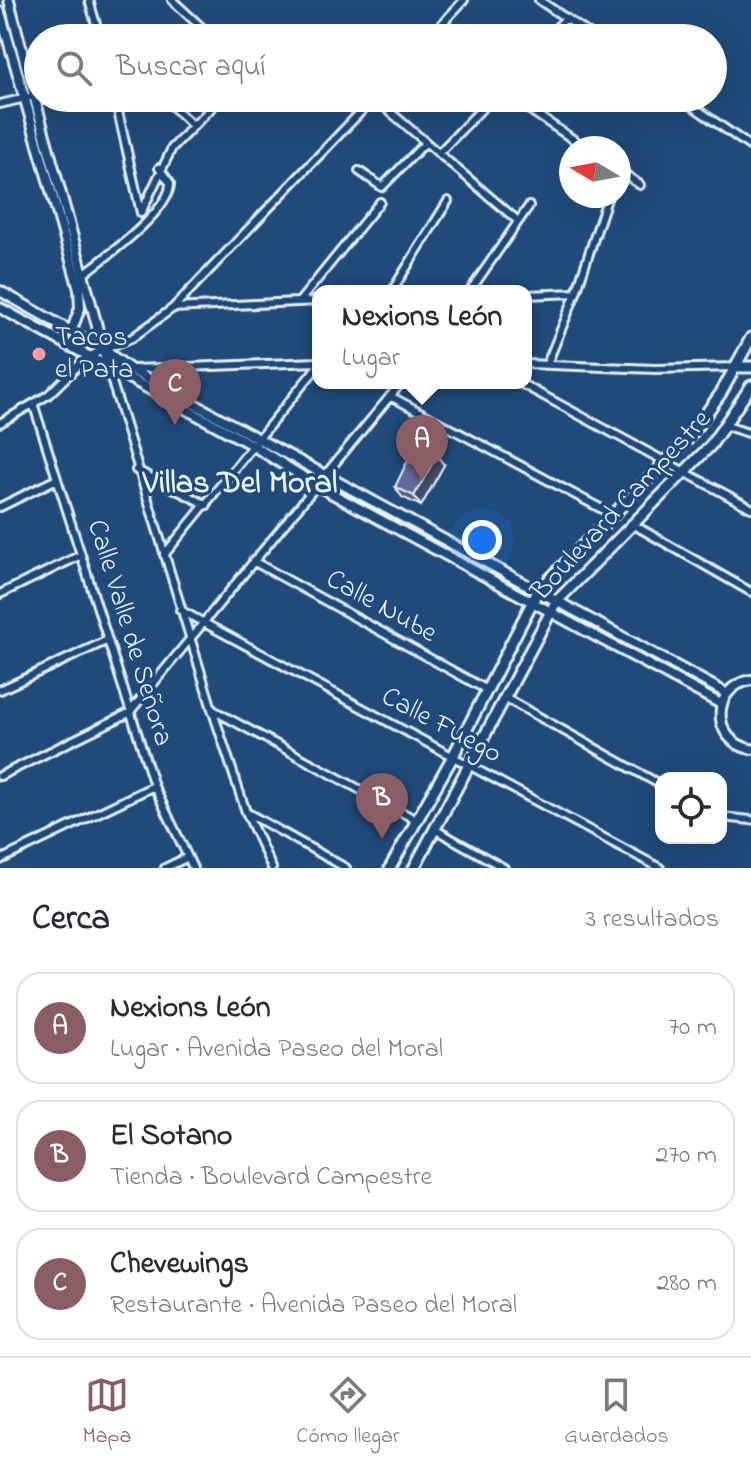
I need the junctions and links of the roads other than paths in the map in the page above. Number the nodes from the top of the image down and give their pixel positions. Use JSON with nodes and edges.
{"nodes":[{"id":1,"x":9,"y":0,"type":"edge"},
{"id":2,"x":89,"y":0,"type":"edge"},
{"id":3,"x":172,"y":0,"type":"edge"},
{"id":4,"x":464,"y":0,"type":"edge"},
{"id":5,"x":539,"y":0,"type":"edge"},
{"id":6,"x":0,"y":12,"type":"edge"},
{"id":7,"x":566,"y":18,"type":"junction"},
{"id":8,"x":96,"y":24,"type":"edge"},
{"id":9,"x":198,"y":24,"type":"edge"},
{"id":10,"x":442,"y":24,"type":"edge"},
{"id":11,"x":560,"y":24,"type":"edge"},
{"id":12,"x":575,"y":24,"type":"edge"},
{"id":13,"x":24,"y":66,"type":"edge"},
{"id":14,"x":24,"y":78,"type":"edge"},
{"id":15,"x":24,"y":99,"type":"edge"},
{"id":16,"x":0,"y":104,"type":"edge"},
{"id":17,"x":34,"y":112,"type":"edge"},
{"id":18,"x":36,"y":112,"type":"edge"},
{"id":19,"x":118,"y":112,"type":"edge"},
{"id":20,"x":178,"y":112,"type":"edge"},
{"id":21,"x":207,"y":112,"type":"edge"},
{"id":22,"x":361,"y":112,"type":"edge"},
{"id":23,"x":391,"y":112,"type":"edge"},
{"id":24,"x":479,"y":112,"type":"edge"},
{"id":25,"x":533,"y":112,"type":"edge"},
{"id":26,"x":701,"y":112,"type":"edge"},
{"id":27,"x":193,"y":126,"type":"junction"},
{"id":28,"x":568,"y":136,"type":"edge"},
{"id":29,"x":426,"y":142,"type":"junction"},
{"id":30,"x":751,"y":147,"type":"edge"},
{"id":31,"x":439,"y":153,"type":"junction"},
{"id":32,"x":159,"y":168,"type":"junction"},
{"id":33,"x":359,"y":171,"type":"dead end"},
{"id":34,"x":631,"y":179,"type":"edge"},
{"id":35,"x":640,"y":185,"type":"dead end"},
{"id":36,"x":65,"y":201,"type":"junction"},
{"id":37,"x":448,"y":201,"type":"dead end"},
{"id":38,"x":380,"y":202,"type":"dead end"},
{"id":39,"x":53,"y":204,"type":"junction"},
{"id":40,"x":529,"y":206,"type":"dead end"},
{"id":41,"x":604,"y":208,"type":"edge"},
{"id":42,"x":141,"y":213,"type":"junction"},
{"id":43,"x":518,"y":221,"type":"junction"},
{"id":44,"x":143,"y":224,"type":"junction"},
{"id":45,"x":85,"y":273,"type":"junction"},
{"id":46,"x":313,"y":285,"type":"edge"},
{"id":47,"x":396,"y":285,"type":"edge"},
{"id":48,"x":474,"y":285,"type":"edge"},
{"id":49,"x":312,"y":286,"type":"edge"},
{"id":50,"x":0,"y":291,"type":"edge"},
{"id":51,"x":576,"y":293,"type":"junction"},
{"id":52,"x":532,"y":295,"type":"edge"},
{"id":53,"x":312,"y":301,"type":"edge"},
{"id":54,"x":299,"y":302,"type":"junction"},
{"id":55,"x":0,"y":308,"type":"edge"},
{"id":56,"x":173,"y":308,"type":"junction"},
{"id":57,"x":71,"y":332,"type":"junction"},
{"id":58,"x":751,"y":338,"type":"edge"},
{"id":59,"x":103,"y":349,"type":"junction"},
{"id":60,"x":87,"y":357,"type":"junction"},
{"id":61,"x":312,"y":364,"type":"edge"},
{"id":62,"x":532,"y":364,"type":"edge"},
{"id":63,"x":547,"y":364,"type":"junction"},
{"id":64,"x":736,"y":367,"type":"junction"},
{"id":65,"x":751,"y":367,"type":"edge"},
{"id":66,"x":108,"y":369,"type":"junction"},
{"id":67,"x":130,"y":369,"type":"junction"},
{"id":68,"x":312,"y":372,"type":"edge"},
{"id":69,"x":751,"y":386,"type":"edge"},
{"id":70,"x":396,"y":389,"type":"edge"},
{"id":71,"x":531,"y":389,"type":"edge"},
{"id":72,"x":390,"y":396,"type":"junction"},
{"id":73,"x":34,"y":406,"type":"junction"},
{"id":74,"x":0,"y":423,"type":"edge"},
{"id":75,"x":727,"y":426,"type":"junction"},
{"id":76,"x":751,"y":434,"type":"edge"},
{"id":77,"x":260,"y":437,"type":"junction"},
{"id":78,"x":252,"y":445,"type":"junction"},
{"id":79,"x":668,"y":461,"type":"junction"},
{"id":80,"x":136,"y":470,"type":"junction"},
{"id":81,"x":687,"y":472,"type":"junction"},
{"id":82,"x":324,"y":474,"type":"junction"},
{"id":83,"x":57,"y":479,"type":"junction"},
{"id":84,"x":316,"y":485,"type":"junction"},
{"id":85,"x":207,"y":505,"type":"junction"},
{"id":86,"x":0,"y":507,"type":"edge"},
{"id":87,"x":751,"y":508,"type":"edge"},
{"id":88,"x":615,"y":516,"type":"junction"},
{"id":89,"x":634,"y":525,"type":"junction"},
{"id":90,"x":81,"y":555,"type":"junction"},
{"id":91,"x":164,"y":555,"type":"junction"},
{"id":92,"x":253,"y":561,"type":"junction"},
{"id":93,"x":538,"y":591,"type":"junction"},
{"id":94,"x":751,"y":592,"type":"edge"},
{"id":95,"x":0,"y":594,"type":"edge"},
{"id":96,"x":532,"y":602,"type":"junction"},
{"id":97,"x":556,"y":602,"type":"junction"},
{"id":98,"x":180,"y":610,"type":"junction"},
{"id":99,"x":549,"y":613,"type":"junction"},
{"id":100,"x":202,"y":621,"type":"junction"},
{"id":101,"x":189,"y":638,"type":"junction"},
{"id":102,"x":108,"y":640,"type":"junction"},
{"id":103,"x":751,"y":680,"type":"edge"},
{"id":104,"x":0,"y":690,"type":"edge"},
{"id":105,"x":487,"y":690,"type":"junction"},
{"id":106,"x":726,"y":693,"type":"junction"},
{"id":107,"x":507,"y":699,"type":"junction"},
{"id":108,"x":721,"y":704,"type":"junction"},
{"id":109,"x":212,"y":709,"type":"junction"},
{"id":110,"x":129,"y":713,"type":"junction"},
{"id":111,"x":749,"y":749,"type":"edge"},
{"id":112,"x":452,"y":758,"type":"junction"},
{"id":113,"x":751,"y":759,"type":"edge"},
{"id":114,"x":470,"y":767,"type":"junction"},
{"id":115,"x":0,"y":776,"type":"edge"},
{"id":116,"x":655,"y":782,"type":"edge"},
{"id":117,"x":154,"y":786,"type":"junction"},
{"id":118,"x":246,"y":812,"type":"junction"},
{"id":119,"x":727,"y":818,"type":"edge"},
{"id":120,"x":751,"y":820,"type":"edge"},
{"id":121,"x":418,"y":821,"type":"junction"},
{"id":122,"x":436,"y":830,"type":"junction"},
{"id":123,"x":188,"y":857,"type":"junction"},
{"id":124,"x":0,"y":860,"type":"edge"},
{"id":125,"x":165,"y":868,"type":"edge"},
{"id":126,"x":193,"y":868,"type":"edge"},
{"id":127,"x":272,"y":868,"type":"edge"},
{"id":128,"x":346,"y":868,"type":"edge"},
{"id":129,"x":390,"y":868,"type":"edge"},
{"id":130,"x":414,"y":868,"type":"edge"},
{"id":131,"x":504,"y":868,"type":"edge"},
{"id":132,"x":660,"y":868,"type":"edge"}],
"edges":[{"from":1,"to":13,"type":"street"},
{"from":2,"to":8,"type":"street"},
{"from":3,"to":9,"type":"street"},
{"from":4,"to":10,"type":"street"},
{"from":5,"to":7,"type":"street"},
{"from":6,"to":14,"type":"street"},
{"from":7,"to":11,"type":"street"},
{"from":7,"to":12,"type":"street"},
{"from":15,"to":16,"type":"street"},
{"from":17,"to":39,"type":"street"},
{"from":18,"to":36,"type":"street"},
{"from":19,"to":42,"type":"street"},
{"from":20,"to":27,"type":"street"},
{"from":21,"to":27,"type":"street"},
{"from":22,"to":56,"type":"street"},
{"from":23,"to":29,"type":"street"},
{"from":24,"to":31,"type":"street"},
{"from":25,"to":28,"type":"street"},
{"from":26,"to":30,"type":"street"},
{"from":27,"to":32,"type":"street"},
{"from":29,"to":31,"type":"street"},
{"from":29,"to":33,"type":"street"},
{"from":31,"to":43,"type":"street"},
{"from":32,"to":42,"type":"street"},
{"from":32,"to":44,"type":"street"},
{"from":34,"to":35,"type":"street"},
{"from":36,"to":39,"type":"street"},
{"from":36,"to":45,"type":"street"},
{"from":37,"to":47,"type":"street"},
{"from":38,"to":46,"type":"street"},
{"from":39,"to":57,"type":"street"},
{"from":40,"to":43,"type":"street"},
{"from":41,"to":51,"type":"street"},
{"from":42,"to":44,"type":"street"},
{"from":43,"to":48,"type":"street"},
{"from":44,"to":45,"type":"street"},
{"from":45,"to":59,"type":"street"},
{"from":49,"to":54,"type":"street"},
{"from":50,"to":57,"type":"street"},
{"from":51,"to":52,"type":"street"},
{"from":51,"to":63,"type":"street"},
{"from":53,"to":54,"type":"street"},
{"from":54,"to":56,"type":"street"},
{"from":55,"to":60,"type":"street"},
{"from":56,"to":59,"type":"street"},
{"from":57,"to":59,"type":"street"},
{"from":58,"to":64,"type":"main road","name":"Boulevard Campestre"},
{"from":59,"to":60,"type":"street"},
{"from":59,"to":66,"type":"street"},
{"from":59,"to":67,"type":"street"},
{"from":60,"to":66,"type":"street"},
{"from":60,"to":73,"type":"street"},
{"from":61,"to":67,"type":"street"},
{"from":62,"to":63,"type":"street"},
{"from":63,"to":64,"type":"street"},
{"from":64,"to":65,"type":"main road"},
{"from":64,"to":79,"type":"main road","name":"Boulevard Campestre"},
{"from":66,"to":78,"type":"street"},
{"from":66,"to":80,"type":"street"},
{"from":67,"to":77,"type":"street"},
{"from":68,"to":77,"type":"street"},
{"from":69,"to":75,"type":"main road","name":"Boulevard Campestre"},
{"from":70,"to":72,"type":"street"},
{"from":71,"to":79,"type":"street"},
{"from":72,"to":82,"type":"street"},
{"from":72,"to":88,"type":"street"},
{"from":73,"to":74,"type":"street"},
{"from":73,"to":83,"type":"street","name":"Calle Valle de Señora"},
{"from":75,"to":76,"type":"street"},
{"from":75,"to":81,"type":"main road","name":"Boulevard Campestre"},
{"from":77,"to":78,"type":"street"},
{"from":77,"to":82,"type":"street"},
{"from":78,"to":84,"type":"street"},
{"from":78,"to":85,"type":"street"},
{"from":79,"to":81,"type":"street"},
{"from":79,"to":88,"type":"main road","name":"Boulevard Campestre"},
{"from":80,"to":85,"type":"street"},
{"from":80,"to":91,"type":"street"},
{"from":81,"to":87,"type":"street"},
{"from":81,"to":89,"type":"main road","name":"Boulevard Campestre"},
{"from":82,"to":84,"type":"street"},
{"from":82,"to":93,"type":"street"},
{"from":83,"to":86,"type":"street"},
{"from":83,"to":90,"type":"street","name":"Calle Valle de Señora"},
{"from":84,"to":92,"type":"street"},
{"from":84,"to":96,"type":"street"},
{"from":85,"to":91,"type":"street"},
{"from":88,"to":93,"type":"main road","name":"Boulevard Campestre"},
{"from":89,"to":94,"type":"street"},
{"from":89,"to":97,"type":"main road","name":"Boulevard Campestre"},
{"from":90,"to":95,"type":"street"},
{"from":90,"to":102,"type":"street","name":"Calle Valle de Señora"},
{"from":91,"to":98,"type":"street"},
{"from":92,"to":100,"type":"street"},
{"from":92,"to":105,"type":"street","name":"Calle Nube"},
{"from":93,"to":96,"type":"main road","name":"Boulevard Campestre"},
{"from":93,"to":97,"type":"street"},
{"from":96,"to":99,"type":"street"},
{"from":96,"to":105,"type":"main road","name":"Boulevard Campestre"},
{"from":97,"to":99,"type":"main road","name":"Boulevard Campestre"},
{"from":97,"to":106,"type":"street"},
{"from":98,"to":100,"type":"street","name":"Calle Fuego"},
{"from":98,"to":101,"type":"street"},
{"from":99,"to":107,"type":"main road","name":"Boulevard Campestre"},
{"from":99,"to":108,"type":"street"},
{"from":100,"to":101,"type":"street"},
{"from":100,"to":112,"type":"street","name":"Calle Fuego"},
{"from":101,"to":109,"type":"street"},
{"from":101,"to":110,"type":"street"},
{"from":102,"to":104,"type":"street"},
{"from":102,"to":110,"type":"street","name":"Calle Valle de Señora"},
{"from":103,"to":106,"type":"street"},
{"from":105,"to":112,"type":"main road","name":"Boulevard Campestre"},
{"from":106,"to":108,"type":"street"},
{"from":107,"to":114,"type":"main road","name":"Boulevard Campestre"},
{"from":107,"to":116,"type":"street"},
{"from":108,"to":111,"type":"street"},
{"from":109,"to":118,"type":"street"},
{"from":109,"to":121,"type":"street"},
{"from":110,"to":115,"type":"street"},
{"from":110,"to":117,"type":"street","name":"Calle Valle de Señora"},
{"from":111,"to":113,"type":"street"},
{"from":112,"to":114,"type":"street","name":"Calle Fuego"},
{"from":112,"to":121,"type":"main road","name":"Boulevard Campestre"},
{"from":114,"to":122,"type":"main road","name":"Boulevard Campestre"},
{"from":114,"to":132,"type":"street","name":"Calle Fuego"},
{"from":117,"to":123,"type":"street","name":"Calle Valle de Señora"},
{"from":117,"to":124,"type":"street"},
{"from":118,"to":127,"type":"street"},
{"from":118,"to":128,"type":"street"},
{"from":119,"to":120,"type":"street"},
{"from":121,"to":129,"type":"main road","name":"Boulevard Campestre"},
{"from":122,"to":130,"type":"main road","name":"Boulevard Campestre"},
{"from":122,"to":131,"type":"street"},
{"from":123,"to":125,"type":"street"},
{"from":123,"to":126,"type":"street","name":"Calle Valle de Señora"}]}
